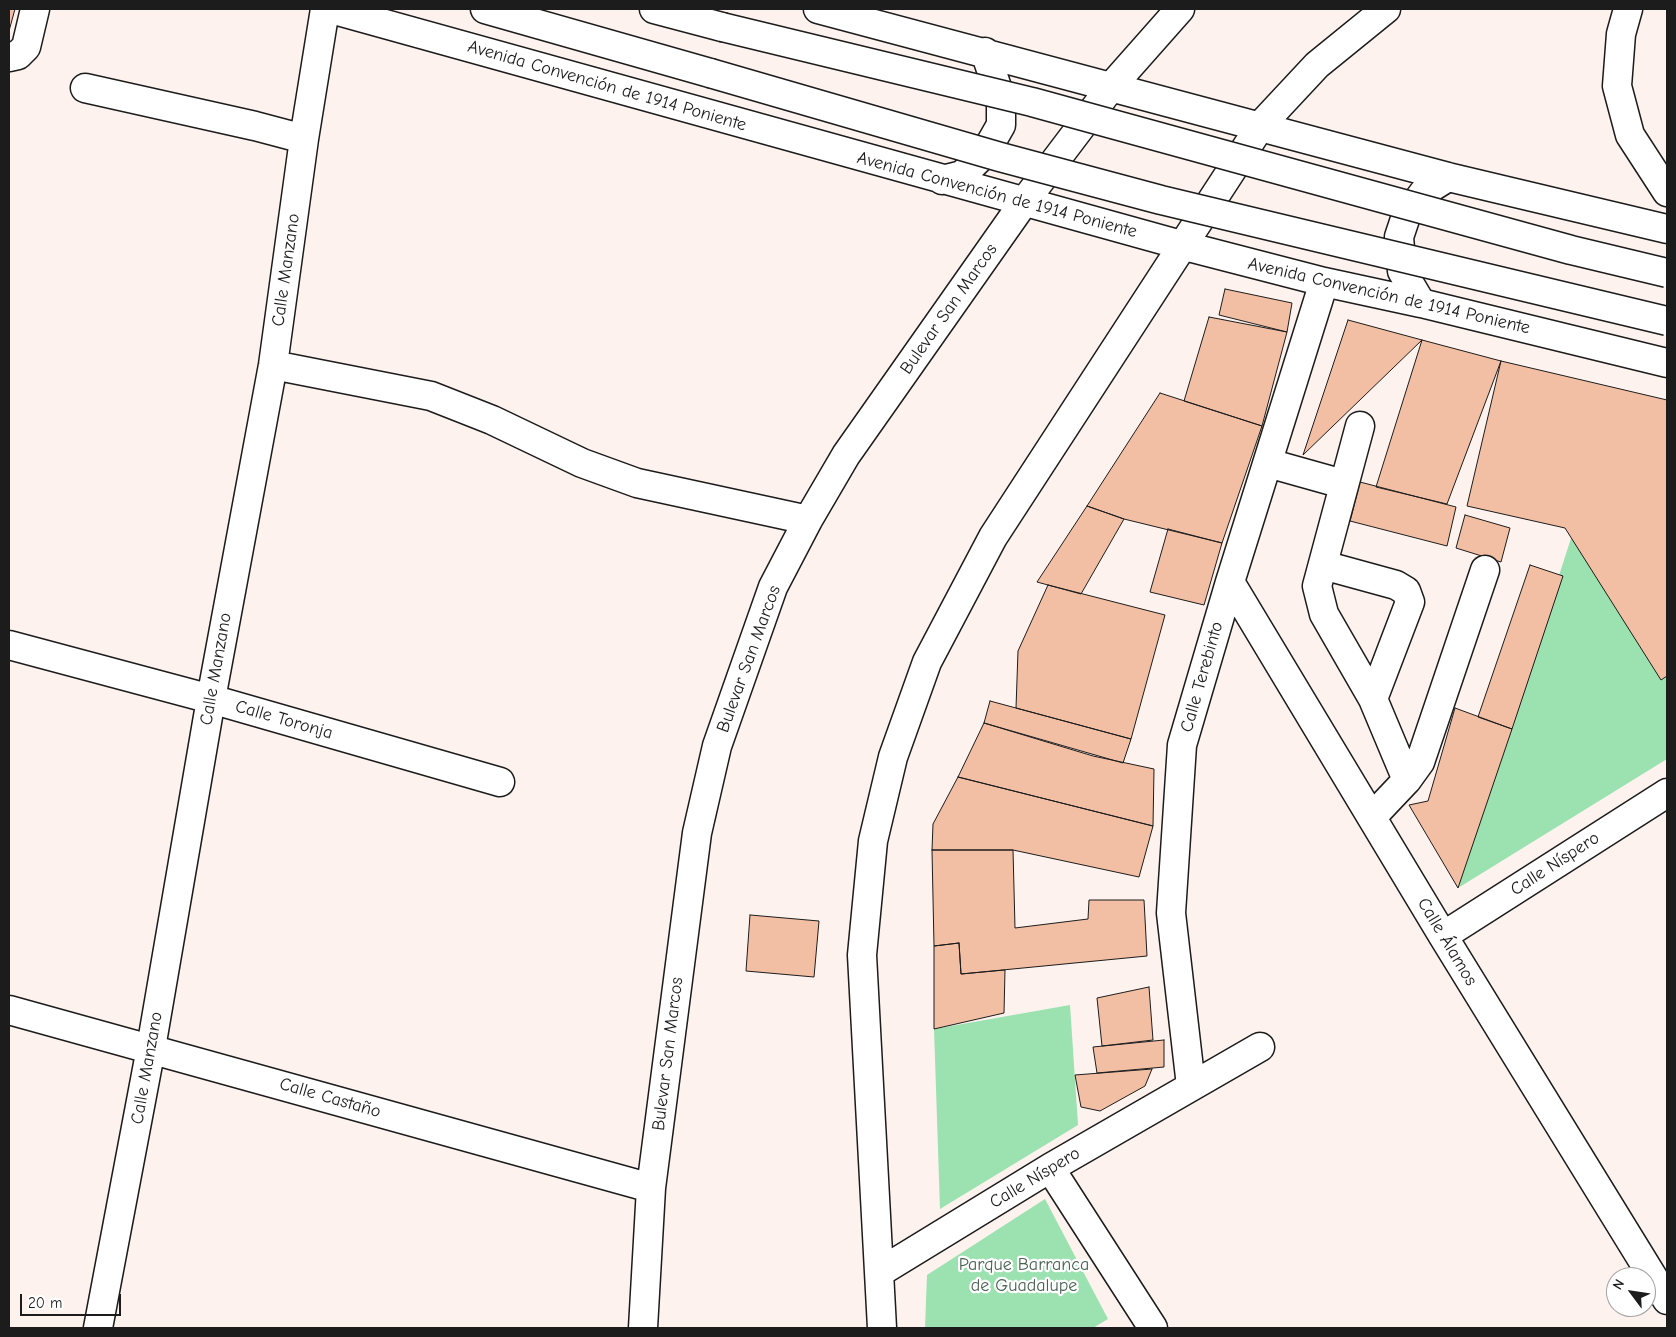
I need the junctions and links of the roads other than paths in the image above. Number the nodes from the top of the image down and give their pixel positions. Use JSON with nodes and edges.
{"nodes":[{"id":1,"x":35,"y":9,"type":"edge"},
{"id":2,"x":325,"y":9,"type":"edge"},
{"id":3,"x":331,"y":9,"type":"edge"},
{"id":4,"x":485,"y":9,"type":"edge"},
{"id":5,"x":654,"y":9,"type":"edge"},
{"id":6,"x":818,"y":9,"type":"edge"},
{"id":7,"x":1180,"y":9,"type":"edge"},
{"id":8,"x":1386,"y":9,"type":"edge"},
{"id":9,"x":1628,"y":9,"type":"edge"},
{"id":10,"x":984,"y":52,"type":"junction"},
{"id":11,"x":9,"y":57,"type":"edge"},
{"id":12,"x":1111,"y":87,"type":"junction"},
{"id":13,"x":85,"y":88,"type":"dead end"},
{"id":14,"x":1261,"y":125,"type":"junction"},
{"id":15,"x":304,"y":139,"type":"junction"},
{"id":16,"x":1448,"y":177,"type":"junction"},
{"id":17,"x":942,"y":180,"type":"junction"},
{"id":18,"x":1667,"y":192,"type":"edge"},
{"id":19,"x":1024,"y":202,"type":"junction"},
{"id":20,"x":1667,"y":229,"type":"edge"},
{"id":21,"x":1181,"y":245,"type":"junction"},
{"id":22,"x":1667,"y":273,"type":"edge"},
{"id":23,"x":1324,"y":282,"type":"junction"},
{"id":24,"x":1421,"y":303,"type":"junction"},
{"id":25,"x":1667,"y":321,"type":"edge"},
{"id":26,"x":1667,"y":363,"type":"edge"},
{"id":27,"x":273,"y":365,"type":"junction"},
{"id":28,"x":1360,"y":426,"type":"dead end"},
{"id":29,"x":1268,"y":463,"type":"junction"},
{"id":30,"x":1343,"y":484,"type":"junction"},
{"id":31,"x":808,"y":520,"type":"junction"},
{"id":32,"x":1323,"y":565,"type":"junction"},
{"id":33,"x":1485,"y":570,"type":"dead end"},
{"id":34,"x":1230,"y":582,"type":"junction"},
{"id":35,"x":9,"y":644,"type":"edge"},
{"id":36,"x":211,"y":699,"type":"junction"},
{"id":37,"x":1373,"y":699,"type":"junction"},
{"id":38,"x":1407,"y":780,"type":"junction"},
{"id":39,"x":500,"y":782,"type":"dead end"},
{"id":40,"x":1667,"y":793,"type":"edge"},
{"id":41,"x":1372,"y":817,"type":"junction"},
{"id":42,"x":1443,"y":936,"type":"junction"},
{"id":43,"x":9,"y":1010,"type":"edge"},
{"id":44,"x":1260,"y":1047,"type":"dead end"},
{"id":45,"x":151,"y":1048,"type":"junction"},
{"id":46,"x":1191,"y":1086,"type":"junction"},
{"id":47,"x":1050,"y":1168,"type":"junction"},
{"id":48,"x":651,"y":1188,"type":"junction"},
{"id":49,"x":880,"y":1272,"type":"junction"},
{"id":50,"x":1667,"y":1300,"type":"edge"},
{"id":51,"x":98,"y":1328,"type":"edge"},
{"id":52,"x":643,"y":1328,"type":"edge"},
{"id":53,"x":882,"y":1328,"type":"edge"},
{"id":54,"x":1153,"y":1328,"type":"edge"}],
"edges":[{"from":1,"to":11,"type":"street"},
{"from":2,"to":15,"type":"street","name":"Calle Manzano"},
{"from":3,"to":17,"type":"street","name":"Avenida Convención de 1914 Poniente"},
{"from":4,"to":25,"type":"street","bridge":true},
{"from":5,"to":22,"type":"street","bridge":true},
{"from":6,"to":10,"type":"street"},
{"from":7,"to":12,"type":"street","name":"Bulevar San Marcos"},
{"from":8,"to":14,"type":"street"},
{"from":9,"to":18,"type":"street"},
{"from":10,"to":12,"type":"street"},
{"from":10,"to":17,"type":"street"},
{"from":12,"to":14,"type":"street"},
{"from":12,"to":19,"type":"street","name":"Bulevar San Marcos"},
{"from":13,"to":15,"type":"street"},
{"from":14,"to":16,"type":"street"},
{"from":14,"to":21,"type":"street"},
{"from":15,"to":27,"type":"street","name":"Calle Manzano"},
{"from":16,"to":20,"type":"street"},
{"from":16,"to":24,"type":"street"},
{"from":17,"to":19,"type":"street","name":"Avenida Convención de 1914 Poniente"},
{"from":19,"to":21,"type":"street","name":"Avenida Convención de 1914 Poniente"},
{"from":19,"to":31,"type":"street","name":"Bulevar San Marcos"},
{"from":21,"to":23,"type":"street","name":"Avenida Convención de 1914 Poniente"},
{"from":21,"to":49,"type":"street"},
{"from":23,"to":24,"type":"street","name":"Avenida Convención de 1914 Poniente"},
{"from":23,"to":29,"type":"street","name":"Calle Terebinto"},
{"from":24,"to":26,"type":"street","name":"Avenida Convención de 1914 Poniente"},
{"from":27,"to":31,"type":"street"},
{"from":27,"to":36,"type":"street","name":"Calle Manzano"},
{"from":28,"to":30,"type":"street"},
{"from":29,"to":30,"type":"street"},
{"from":29,"to":34,"type":"street","name":"Calle Terebinto"},
{"from":30,"to":32,"type":"street"},
{"from":31,"to":48,"type":"street","name":"Bulevar San Marcos"},
{"from":32,"to":37,"type":"street"},
{"from":32,"to":37,"type":"street"},
{"from":33,"to":38,"type":"street"},
{"from":34,"to":41,"type":"street","name":"Calle Álamos"},
{"from":34,"to":46,"type":"street","name":"Calle Terebinto"},
{"from":35,"to":36,"type":"street","name":"Calle Toronja"},
{"from":36,"to":39,"type":"street","name":"Calle Toronja"},
{"from":36,"to":45,"type":"street","name":"Calle Manzano"},
{"from":37,"to":38,"type":"street"},
{"from":38,"to":41,"type":"street"},
{"from":40,"to":42,"type":"street","name":"Calle Níspero"},
{"from":41,"to":42,"type":"street","name":"Calle Álamos"},
{"from":42,"to":50,"type":"street","name":"Calle Álamos"},
{"from":43,"to":45,"type":"street","name":"Calle Castaño"},
{"from":44,"to":46,"type":"street","name":"Calle Níspero"},
{"from":45,"to":48,"type":"street","name":"Calle Castaño"},
{"from":45,"to":51,"type":"street","name":"Calle Manzano"},
{"from":46,"to":47,"type":"street","name":"Calle Níspero"},
{"from":47,"to":49,"type":"street","name":"Calle Níspero"},
{"from":47,"to":54,"type":"street"},
{"from":48,"to":52,"type":"street","name":"Bulevar San Marcos"},
{"from":49,"to":53,"type":"street"}]}
